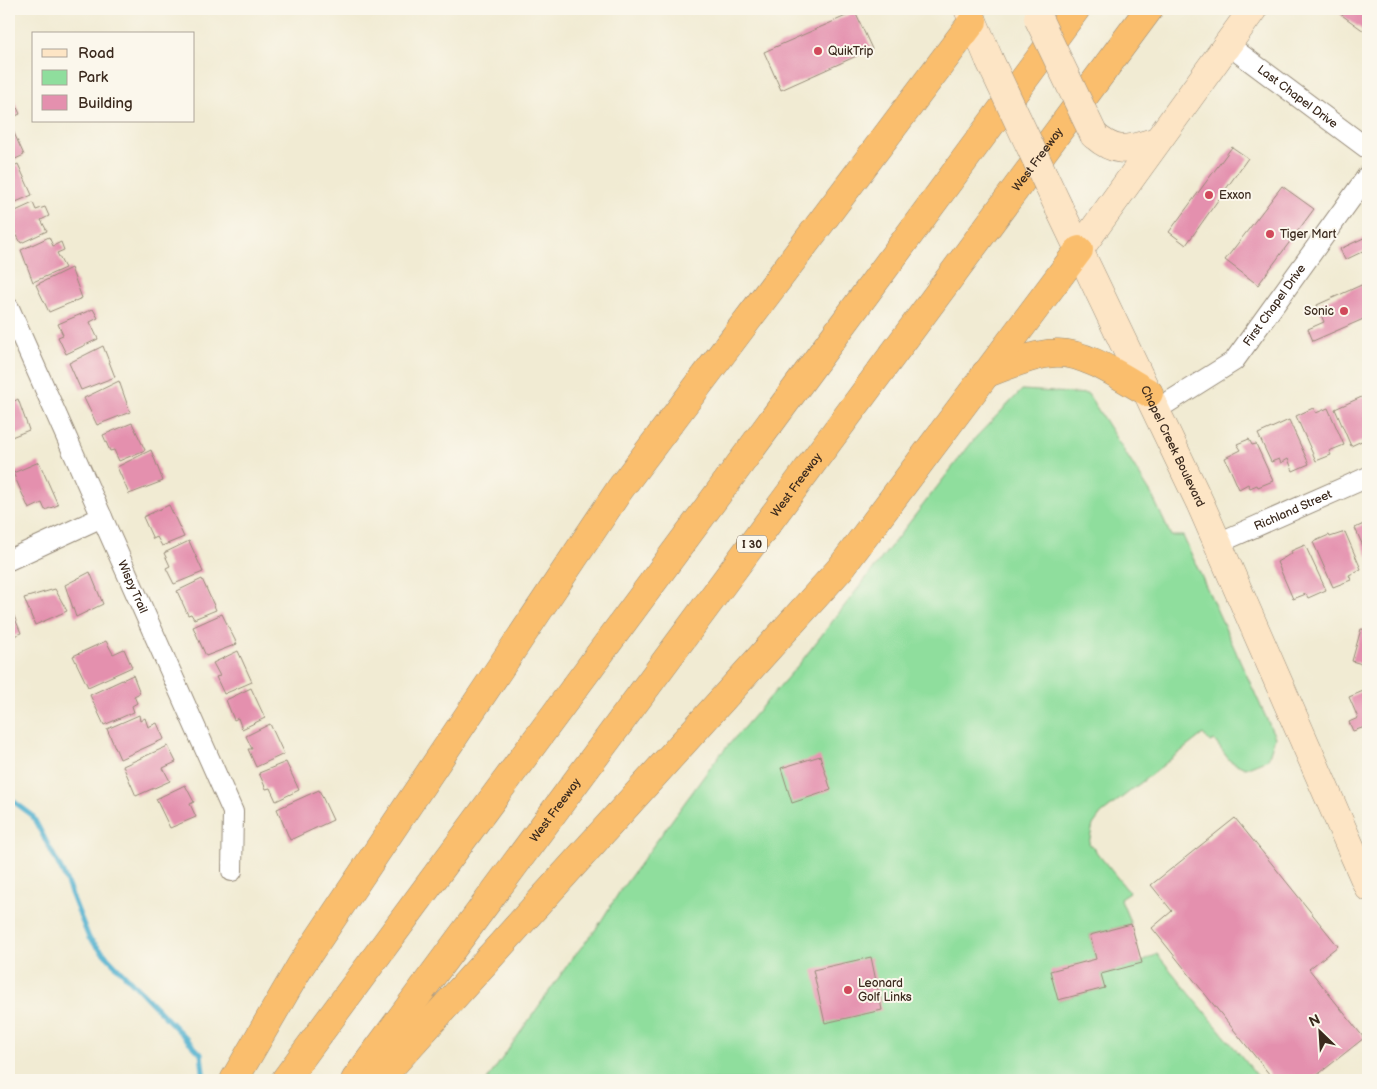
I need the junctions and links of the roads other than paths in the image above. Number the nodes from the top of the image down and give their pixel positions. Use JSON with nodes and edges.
{"nodes":[{"id":1,"x":1076,"y":9,"type":"edge"},
{"id":2,"x":1149,"y":9,"type":"edge"},
{"id":3,"x":1253,"y":9,"type":"edge"},
{"id":4,"x":975,"y":13,"type":"edge"},
{"id":5,"x":1037,"y":13,"type":"edge"},
{"id":6,"x":1226,"y":44,"type":"junction"},
{"id":7,"x":1157,"y":141,"type":"junction"},
{"id":8,"x":1368,"y":149,"type":"edge"},
{"id":9,"x":1368,"y":174,"type":"edge"},
{"id":10,"x":1079,"y":250,"type":"junction"},
{"id":11,"x":9,"y":308,"type":"edge"},
{"id":12,"x":986,"y":374,"type":"junction"},
{"id":13,"x":1153,"y":401,"type":"junction"},
{"id":14,"x":1368,"y":477,"type":"edge"},
{"id":15,"x":102,"y":517,"type":"junction"},
{"id":16,"x":1216,"y":544,"type":"junction"},
{"id":17,"x":9,"y":560,"type":"edge"},
{"id":18,"x":232,"y":871,"type":"dead end"},
{"id":19,"x":1368,"y":887,"type":"edge"},
{"id":20,"x":234,"y":1080,"type":"edge"},
{"id":21,"x":285,"y":1080,"type":"edge"},
{"id":22,"x":355,"y":1080,"type":"edge"},
{"id":23,"x":379,"y":1080,"type":"edge"}],
"edges":[{"from":1,"to":21,"type":"highway"},
{"from":2,"to":22,"type":"highway","name":"West Freeway","number":"I 30"},
{"from":3,"to":6,"type":"main road"},
{"from":4,"to":10,"type":"main road","name":"Chapel Creek Boulevard","bridge":true},
{"from":4,"to":20,"type":"highway"},
{"from":5,"to":7,"type":"main road","bridge":true},
{"from":6,"to":7,"type":"main road"},
{"from":6,"to":8,"type":"street","name":"Last Chapel Drive"},
{"from":7,"to":10,"type":"main road"},
{"from":9,"to":13,"type":"street","name":"First Chapel Drive"},
{"from":10,"to":12,"type":"highway"},
{"from":10,"to":13,"type":"main road","name":"Chapel Creek Boulevard"},
{"from":11,"to":15,"type":"street","name":"Wispy Trail"},
{"from":12,"to":13,"type":"highway"},
{"from":12,"to":23,"type":"highway"},
{"from":13,"to":16,"type":"main road","name":"Chapel Creek Boulevard"},
{"from":14,"to":16,"type":"street","name":"Richland Street"},
{"from":15,"to":17,"type":"street"},
{"from":15,"to":18,"type":"street","name":"Wispy Trail"},
{"from":16,"to":19,"type":"main road","name":"Chapel Creek Boulevard"}]}
